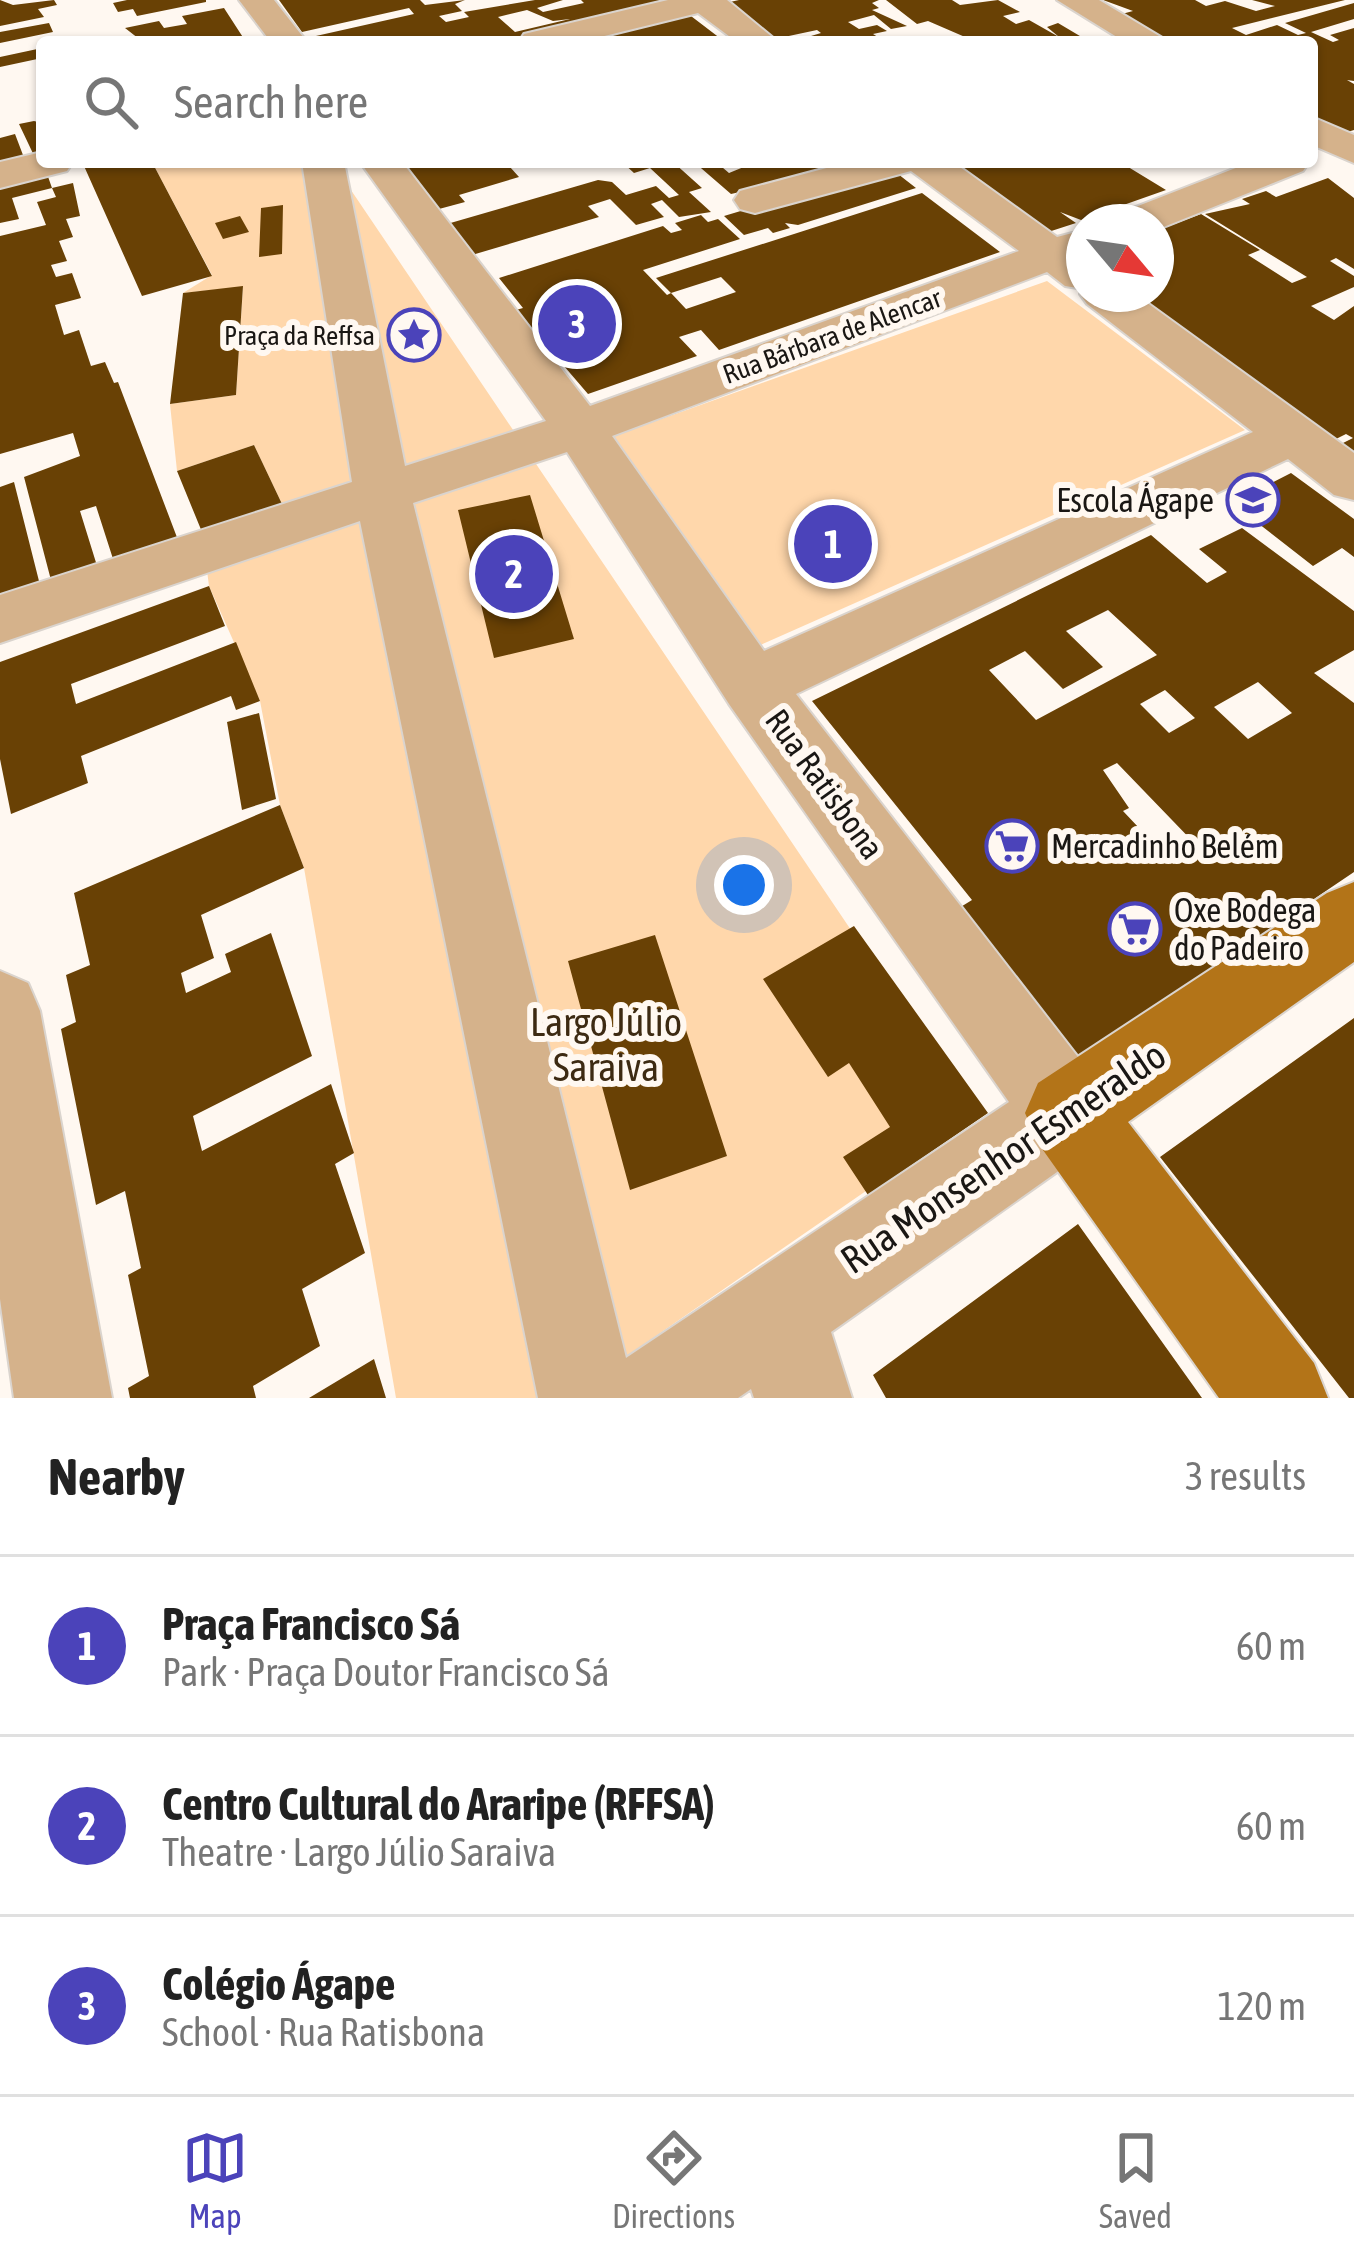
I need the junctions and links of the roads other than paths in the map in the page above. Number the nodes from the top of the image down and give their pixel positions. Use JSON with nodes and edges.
{"nodes":[{"id":1,"x":256,"y":0,"type":"edge"},
{"id":2,"x":705,"y":0,"type":"edge"},
{"id":3,"x":1044,"y":0,"type":"edge"},
{"id":4,"x":1073,"y":0,"type":"edge"},
{"id":5,"x":284,"y":36,"type":"edge"},
{"id":6,"x":561,"y":36,"type":"edge"},
{"id":7,"x":752,"y":36,"type":"edge"},
{"id":8,"x":1107,"y":36,"type":"edge"},
{"id":9,"x":1140,"y":36,"type":"edge"},
{"id":10,"x":36,"y":166,"type":"edge"},
{"id":11,"x":324,"y":168,"type":"edge"},
{"id":12,"x":385,"y":168,"type":"edge"},
{"id":13,"x":874,"y":168,"type":"edge"},
{"id":14,"x":935,"y":168,"type":"edge"},
{"id":15,"x":1273,"y":168,"type":"edge"},
{"id":16,"x":0,"y":176,"type":"edge"},
{"id":17,"x":754,"y":200,"type":"dead end"},
{"id":18,"x":1174,"y":207,"type":"edge"},
{"id":19,"x":1066,"y":254,"type":"edge"},
{"id":20,"x":1066,"y":262,"type":"edge"},
{"id":21,"x":1128,"y":312,"type":"edge"},
{"id":22,"x":579,"y":429,"type":"junction"},
{"id":23,"x":1290,"y":436,"type":"junction"},
{"id":24,"x":1354,"y":482,"type":"edge"},
{"id":25,"x":382,"y":493,"type":"junction"},
{"id":26,"x":0,"y":619,"type":"edge"},
{"id":27,"x":752,"y":685,"type":"junction"},
{"id":28,"x":1354,"y":918,"type":"edge"},
{"id":29,"x":0,"y":1011,"type":"edge"},
{"id":30,"x":1068,"y":1113,"type":"junction"},
{"id":31,"x":790,"y":1355,"type":"edge"},
{"id":32,"x":63,"y":1398,"type":"edge"},
{"id":33,"x":587,"y":1398,"type":"edge"},
{"id":34,"x":654,"y":1398,"type":"edge"},
{"id":35,"x":1279,"y":1398,"type":"edge"}],
"edges":[{"from":1,"to":5,"type":"street"},
{"from":2,"to":6,"type":"street"},
{"from":2,"to":7,"type":"street"},
{"from":3,"to":8,"type":"street"},
{"from":4,"to":9,"type":"street"},
{"from":10,"to":16,"type":"street"},
{"from":11,"to":25,"type":"street"},
{"from":12,"to":22,"type":"street","name":"Rua Ratisbona"},
{"from":13,"to":17,"type":"street"},
{"from":14,"to":19,"type":"street"},
{"from":15,"to":18,"type":"street"},
{"from":20,"to":22,"type":"street","name":"Rua Bárbara de Alencar"},
{"from":21,"to":23,"type":"street"},
{"from":22,"to":25,"type":"street"},
{"from":22,"to":27,"type":"street","name":"Rua Ratisbona"},
{"from":23,"to":24,"type":"street"},
{"from":23,"to":27,"type":"street"},
{"from":25,"to":26,"type":"street"},
{"from":25,"to":33,"type":"street"},
{"from":27,"to":30,"type":"street","name":"Rua Ratisbona"},
{"from":28,"to":30,"type":"main road","name":"Rua Monsenhor Esmeraldo"},
{"from":29,"to":32,"type":"street"},
{"from":30,"to":31,"type":"street","name":"Rua Monsenhor Esmeraldo"},
{"from":30,"to":35,"type":"main road","name":"Rua Ratisbona"},
{"from":31,"to":34,"type":"street","name":"Rua Monsenhor Esmeraldo"}]}
